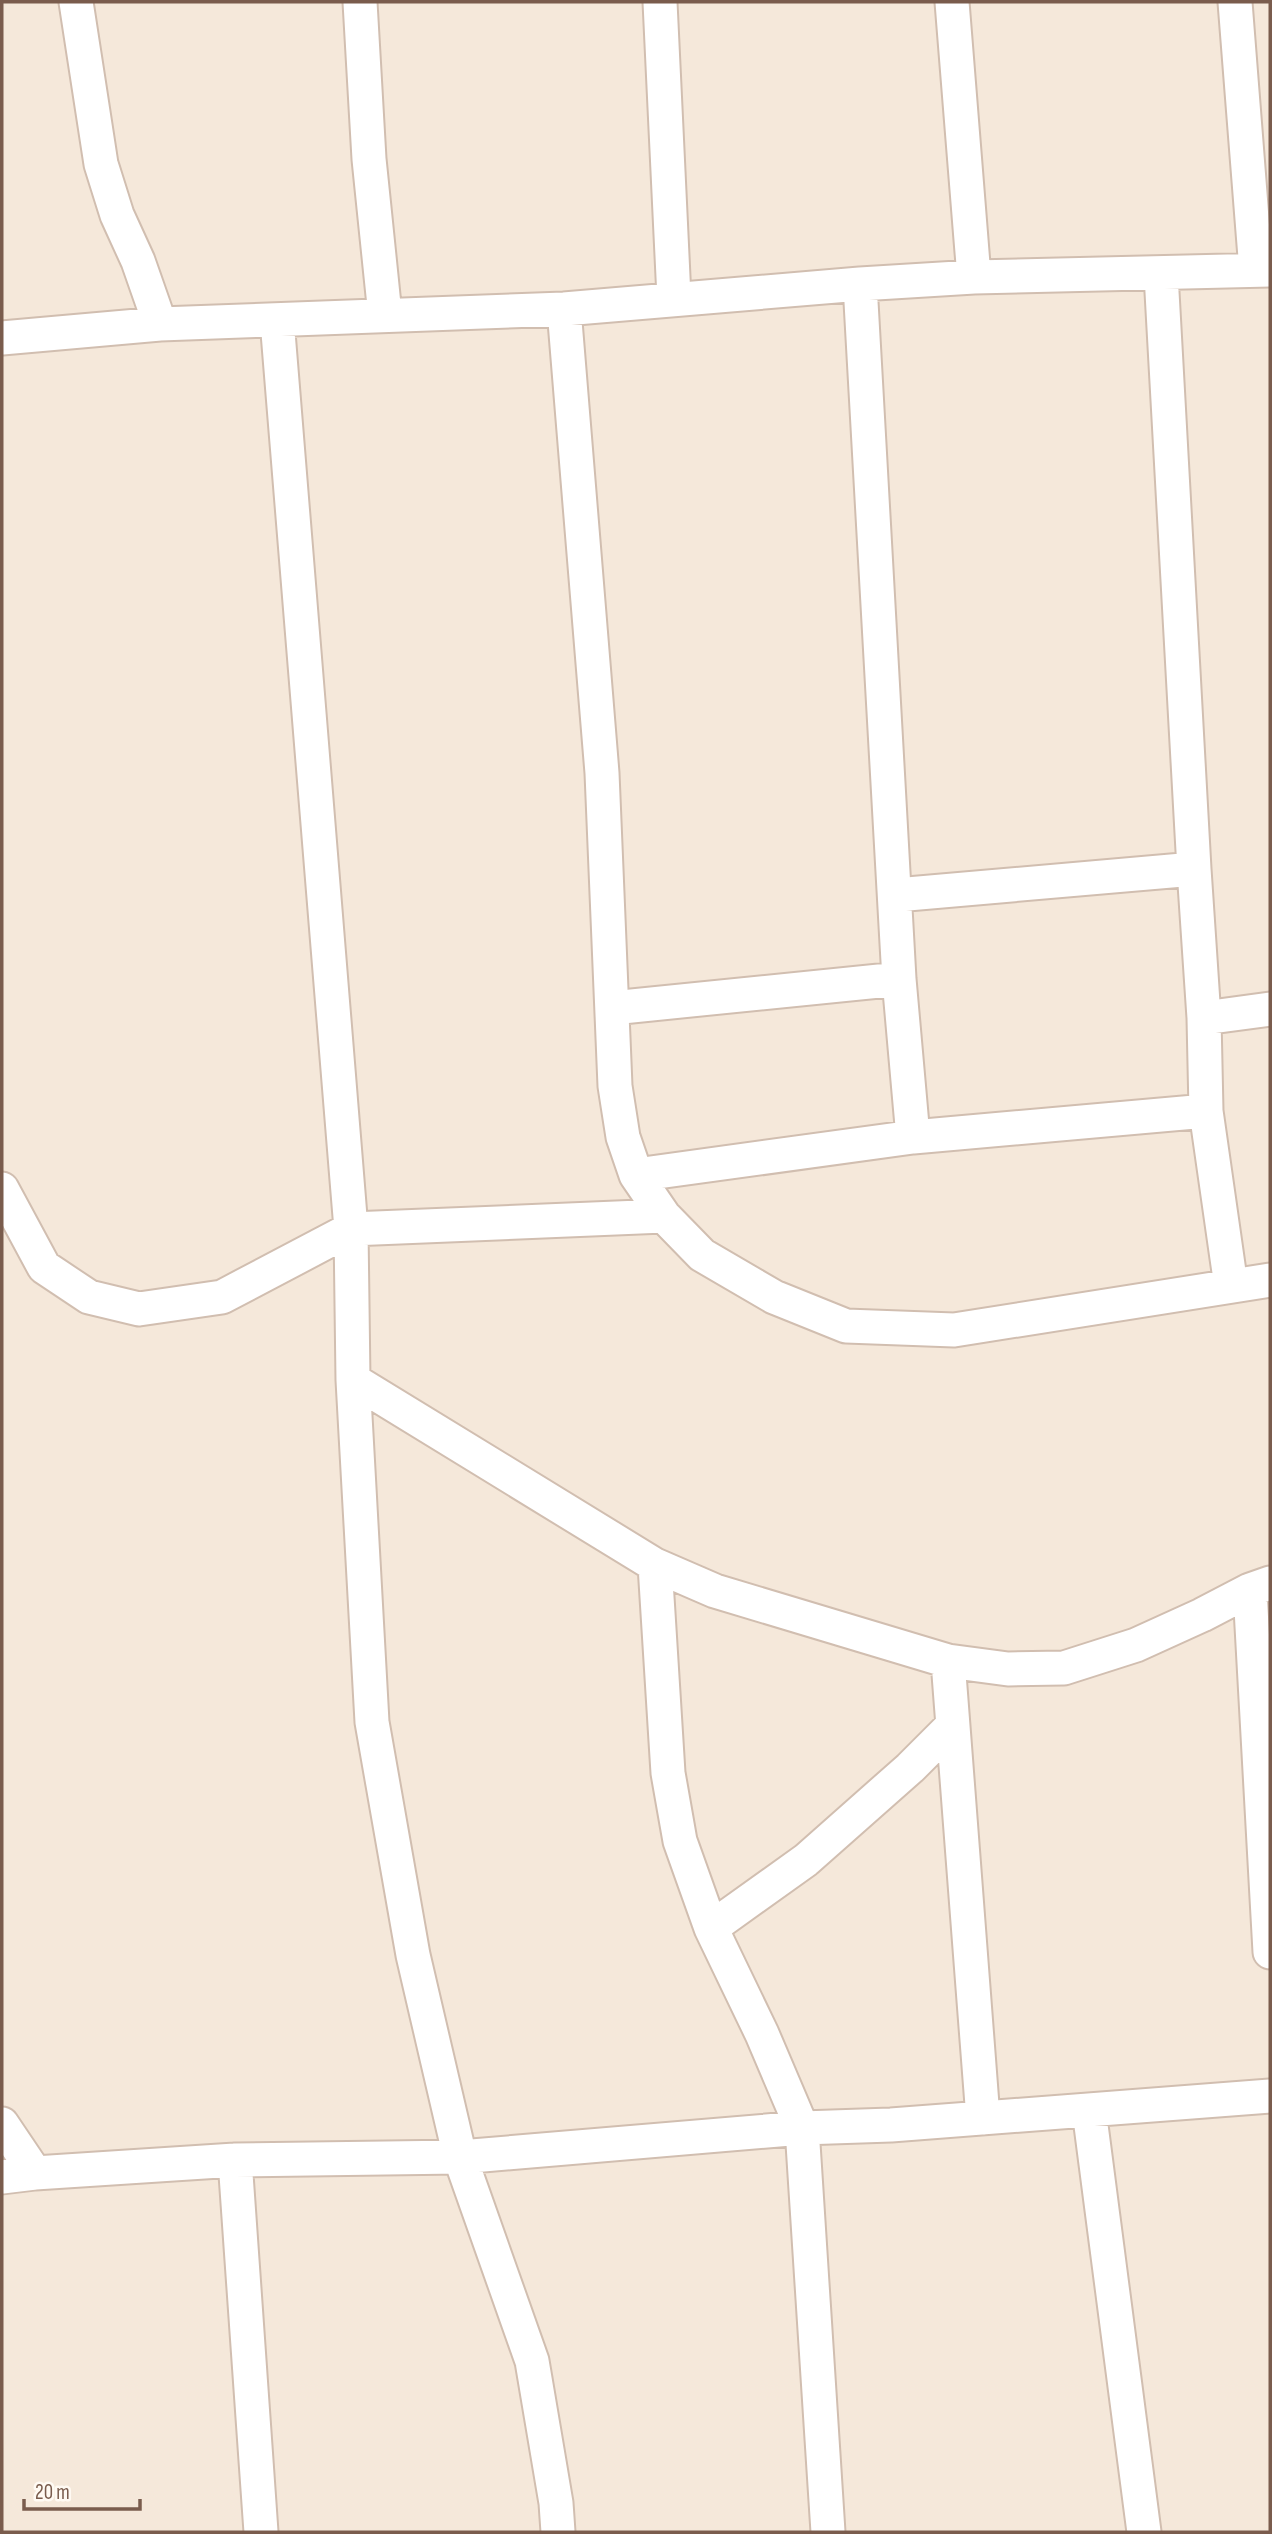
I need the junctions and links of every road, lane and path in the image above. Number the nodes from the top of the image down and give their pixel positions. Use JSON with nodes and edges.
{"nodes":[{"id":1,"x":76,"y":2,"type":"edge"},
{"id":2,"x":360,"y":2,"type":"edge"},
{"id":3,"x":660,"y":2,"type":"edge"},
{"id":4,"x":952,"y":2,"type":"edge"},
{"id":5,"x":1235,"y":2,"type":"edge"},
{"id":6,"x":1263,"y":270,"type":"edge"},
{"id":7,"x":1161,"y":274,"type":"junction"},
{"id":8,"x":974,"y":277,"type":"junction"},
{"id":9,"x":860,"y":284,"type":"junction"},
{"id":10,"x":674,"y":298,"type":"junction"},
{"id":11,"x":564,"y":309,"type":"junction"},
{"id":12,"x":386,"y":315,"type":"junction"},
{"id":13,"x":277,"y":320,"type":"junction"},
{"id":14,"x":160,"y":324,"type":"junction"},
{"id":15,"x":2,"y":338,"type":"edge"},
{"id":16,"x":1194,"y":869,"type":"junction"},
{"id":17,"x":896,"y":895,"type":"junction"},
{"id":18,"x":899,"y":979,"type":"junction"},
{"id":19,"x":612,"y":1008,"type":"junction"},
{"id":20,"x":1270,"y":1009,"type":"edge"},
{"id":21,"x":1204,"y":1018,"type":"junction"},
{"id":22,"x":1206,"y":1111,"type":"junction"},
{"id":23,"x":913,"y":1137,"type":"junction"},
{"id":24,"x":636,"y":1175,"type":"junction"},
{"id":25,"x":2,"y":1189,"type":"edge"},
{"id":26,"x":664,"y":1216,"type":"junction"},
{"id":27,"x":351,"y":1229,"type":"junction"},
{"id":28,"x":1270,"y":1280,"type":"edge"},
{"id":29,"x":1231,"y":1286,"type":"junction"},
{"id":30,"x":353,"y":1380,"type":"junction"},
{"id":31,"x":655,"y":1565,"type":"junction"},
{"id":32,"x":1260,"y":1586,"type":"edge"},
{"id":33,"x":948,"y":1661,"type":"junction"},
{"id":34,"x":951,"y":1727,"type":"junction"},
{"id":35,"x":711,"y":1928,"type":"junction"},
{"id":36,"x":1270,"y":1952,"type":"edge"},
{"id":37,"x":1270,"y":2096,"type":"edge"},
{"id":38,"x":1089,"y":2110,"type":"junction"},
{"id":39,"x":983,"y":2118,"type":"junction"},
{"id":40,"x":2,"y":2124,"type":"edge"},
{"id":41,"x":802,"y":2129,"type":"junction"},
{"id":42,"x":460,"y":2157,"type":"junction"},
{"id":43,"x":235,"y":2160,"type":"junction"},
{"id":44,"x":35,"y":2173,"type":"junction"},
{"id":45,"x":2,"y":2177,"type":"edge"},
{"id":46,"x":261,"y":2532,"type":"edge"},
{"id":47,"x":558,"y":2532,"type":"edge"},
{"id":48,"x":828,"y":2532,"type":"edge"},
{"id":49,"x":1144,"y":2532,"type":"edge"}],
"edges":[{"from":1,"to":14,"type":"street"},
{"from":2,"to":12,"type":"street"},
{"from":3,"to":10,"type":"street"},
{"from":4,"to":8,"type":"street"},
{"from":5,"to":6,"type":"street"},
{"from":6,"to":7,"type":"street"},
{"from":7,"to":8,"type":"street"},
{"from":7,"to":16,"type":"street"},
{"from":8,"to":9,"type":"street"},
{"from":9,"to":10,"type":"street"},
{"from":9,"to":17,"type":"street"},
{"from":10,"to":11,"type":"street"},
{"from":11,"to":12,"type":"street"},
{"from":11,"to":19,"type":"street"},
{"from":12,"to":13,"type":"street"},
{"from":13,"to":14,"type":"street"},
{"from":13,"to":27,"type":"street"},
{"from":14,"to":15,"type":"street"},
{"from":16,"to":17,"type":"street"},
{"from":16,"to":21,"type":"street"},
{"from":17,"to":18,"type":"street"},
{"from":18,"to":19,"type":"street"},
{"from":18,"to":23,"type":"street"},
{"from":19,"to":24,"type":"street"},
{"from":20,"to":21,"type":"street"},
{"from":21,"to":22,"type":"street"},
{"from":22,"to":23,"type":"street"},
{"from":22,"to":29,"type":"street"},
{"from":23,"to":24,"type":"street"},
{"from":24,"to":26,"type":"street"},
{"from":25,"to":27,"type":"street"},
{"from":26,"to":27,"type":"street"},
{"from":26,"to":29,"type":"street"},
{"from":27,"to":30,"type":"street"},
{"from":28,"to":29,"type":"street"},
{"from":30,"to":31,"type":"street"},
{"from":30,"to":42,"type":"street"},
{"from":31,"to":33,"type":"street"},
{"from":31,"to":35,"type":"street"},
{"from":32,"to":33,"type":"street"},
{"from":32,"to":36,"type":"street"},
{"from":33,"to":34,"type":"street"},
{"from":34,"to":35,"type":"street"},
{"from":34,"to":39,"type":"street"},
{"from":35,"to":41,"type":"street"},
{"from":37,"to":38,"type":"street"},
{"from":38,"to":39,"type":"street"},
{"from":38,"to":49,"type":"street"},
{"from":39,"to":41,"type":"street"},
{"from":40,"to":44,"type":"street"},
{"from":41,"to":42,"type":"street"},
{"from":41,"to":48,"type":"street"},
{"from":42,"to":43,"type":"street"},
{"from":42,"to":47,"type":"street"},
{"from":43,"to":44,"type":"street"},
{"from":43,"to":46,"type":"street"},
{"from":44,"to":45,"type":"street"}]}
